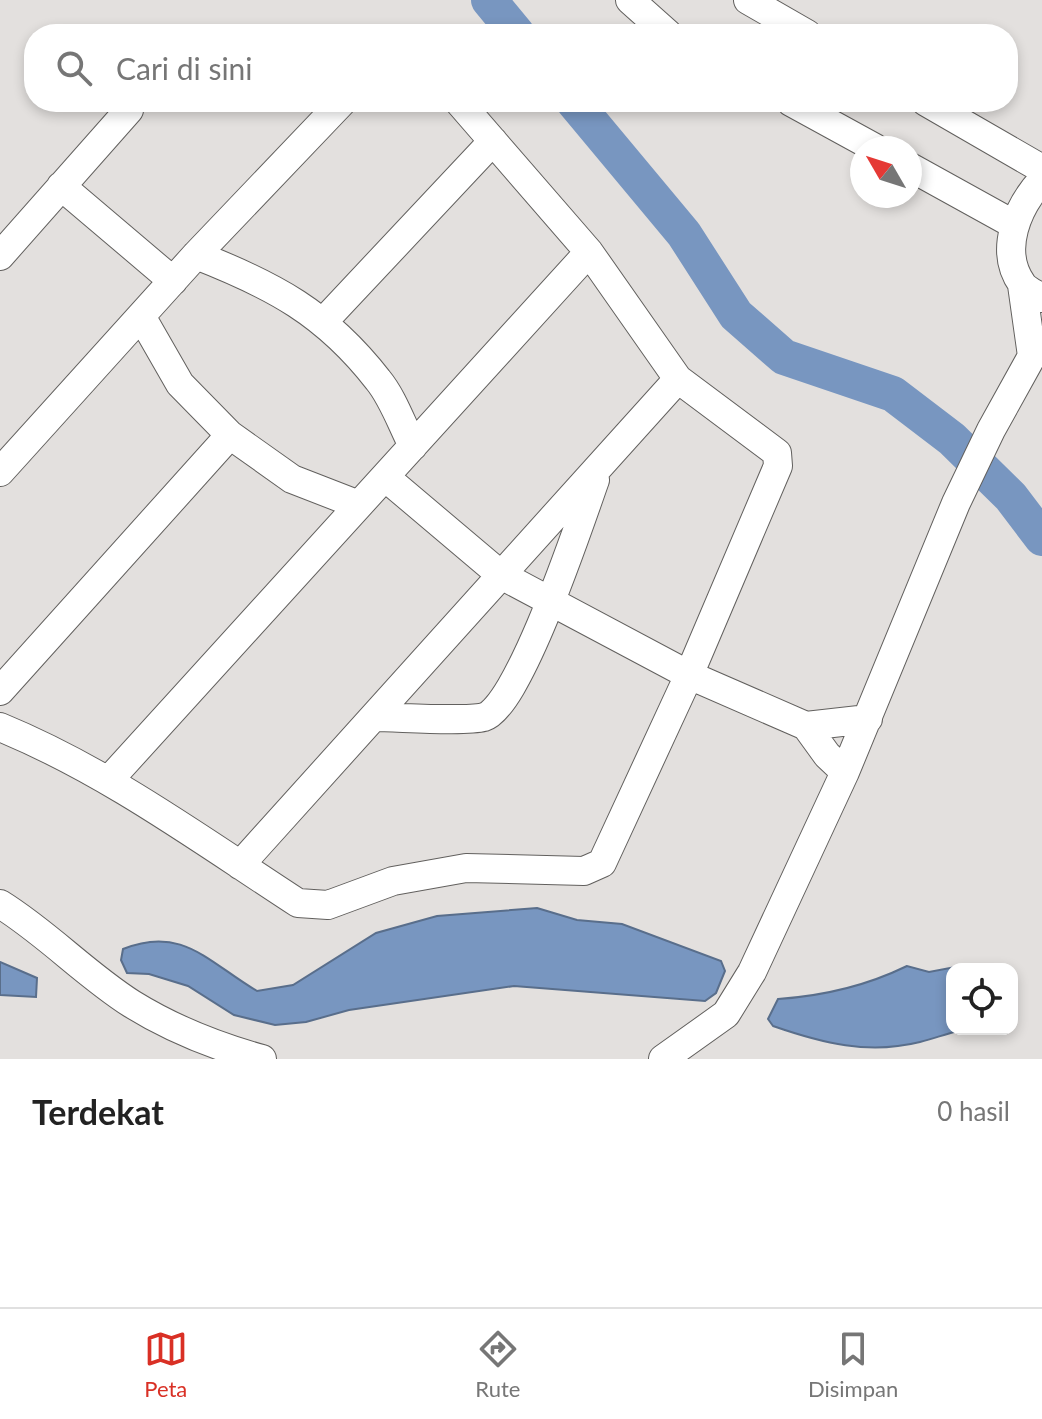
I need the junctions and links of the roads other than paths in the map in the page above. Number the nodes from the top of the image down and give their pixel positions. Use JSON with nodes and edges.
{"nodes":[{"id":1,"x":630,"y":0,"type":"edge"},
{"id":2,"x":748,"y":0,"type":"edge"},
{"id":3,"x":657,"y":24,"type":"edge"},
{"id":4,"x":790,"y":24,"type":"edge"},
{"id":5,"x":127,"y":112,"type":"edge"},
{"id":6,"x":332,"y":112,"type":"edge"},
{"id":7,"x":468,"y":112,"type":"edge"},
{"id":8,"x":809,"y":112,"type":"edge"},
{"id":9,"x":943,"y":112,"type":"edge"},
{"id":10,"x":853,"y":136,"type":"edge"},
{"id":11,"x":493,"y":141,"type":"junction"},
{"id":12,"x":1042,"y":169,"type":"edge"},
{"id":13,"x":922,"y":174,"type":"edge"},
{"id":14,"x":1042,"y":180,"type":"edge"},
{"id":15,"x":61,"y":186,"type":"junction"},
{"id":16,"x":1015,"y":225,"type":"junction"},
{"id":17,"x":589,"y":252,"type":"junction"},
{"id":18,"x":196,"y":255,"type":"junction"},
{"id":19,"x":0,"y":256,"type":"edge"},
{"id":20,"x":173,"y":281,"type":"junction"},
{"id":21,"x":1032,"y":292,"type":"edge"},
{"id":22,"x":141,"y":316,"type":"junction"},
{"id":23,"x":324,"y":321,"type":"junction"},
{"id":24,"x":1037,"y":351,"type":"edge"},
{"id":25,"x":678,"y":379,"type":"junction"},
{"id":26,"x":230,"y":435,"type":"junction"},
{"id":27,"x":413,"y":446,"type":"junction"},
{"id":28,"x":600,"y":465,"type":"junction"},
{"id":29,"x":0,"y":472,"type":"edge"},
{"id":30,"x":385,"y":477,"type":"junction"},
{"id":31,"x":359,"y":505,"type":"junction"},
{"id":32,"x":501,"y":575,"type":"junction"},
{"id":33,"x":551,"y":603,"type":"junction"},
{"id":34,"x":689,"y":675,"type":"junction"},
{"id":35,"x":0,"y":691,"type":"edge"},
{"id":36,"x":374,"y":717,"type":"junction"},
{"id":37,"x":868,"y":719,"type":"junction"},
{"id":38,"x":806,"y":726,"type":"junction"},
{"id":39,"x":0,"y":727,"type":"edge"},
{"id":40,"x":845,"y":772,"type":"junction"},
{"id":41,"x":109,"y":780,"type":"junction"},
{"id":42,"x":240,"y":865,"type":"junction"},
{"id":43,"x":0,"y":904,"type":"edge"},
{"id":44,"x":262,"y":1059,"type":"edge"},
{"id":45,"x":663,"y":1059,"type":"edge"}],
"edges":[{"from":1,"to":3,"type":"street"},
{"from":2,"to":4,"type":"street"},
{"from":5,"to":15,"type":"street"},
{"from":6,"to":18,"type":"street"},
{"from":7,"to":11,"type":"street"},
{"from":8,"to":10,"type":"street"},
{"from":9,"to":12,"type":"street"},
{"from":11,"to":17,"type":"street"},
{"from":11,"to":23,"type":"street"},
{"from":13,"to":16,"type":"street"},
{"from":14,"to":16,"type":"street"},
{"from":15,"to":19,"type":"street"},
{"from":15,"to":20,"type":"street"},
{"from":16,"to":21,"type":"street"},
{"from":17,"to":25,"type":"street"},
{"from":17,"to":27,"type":"street"},
{"from":18,"to":20,"type":"street"},
{"from":18,"to":23,"type":"street"},
{"from":20,"to":22,"type":"street"},
{"from":21,"to":24,"type":"street"},
{"from":22,"to":26,"type":"street"},
{"from":22,"to":29,"type":"street"},
{"from":23,"to":27,"type":"street"},
{"from":24,"to":37,"type":"street"},
{"from":25,"to":28,"type":"street"},
{"from":25,"to":34,"type":"street"},
{"from":26,"to":31,"type":"street"},
{"from":26,"to":35,"type":"street"},
{"from":27,"to":30,"type":"street"},
{"from":28,"to":32,"type":"street"},
{"from":28,"to":33,"type":"street"},
{"from":30,"to":31,"type":"street"},
{"from":30,"to":32,"type":"street"},
{"from":31,"to":41,"type":"street"},
{"from":32,"to":33,"type":"street"},
{"from":32,"to":36,"type":"street"},
{"from":33,"to":34,"type":"street"},
{"from":33,"to":36,"type":"street"},
{"from":34,"to":38,"type":"street"},
{"from":34,"to":42,"type":"street"},
{"from":36,"to":42,"type":"street"},
{"from":37,"to":38,"type":"street"},
{"from":37,"to":40,"type":"street"},
{"from":38,"to":40,"type":"street"},
{"from":39,"to":41,"type":"street"},
{"from":40,"to":45,"type":"street"},
{"from":41,"to":42,"type":"street"},
{"from":43,"to":44,"type":"street"}]}
